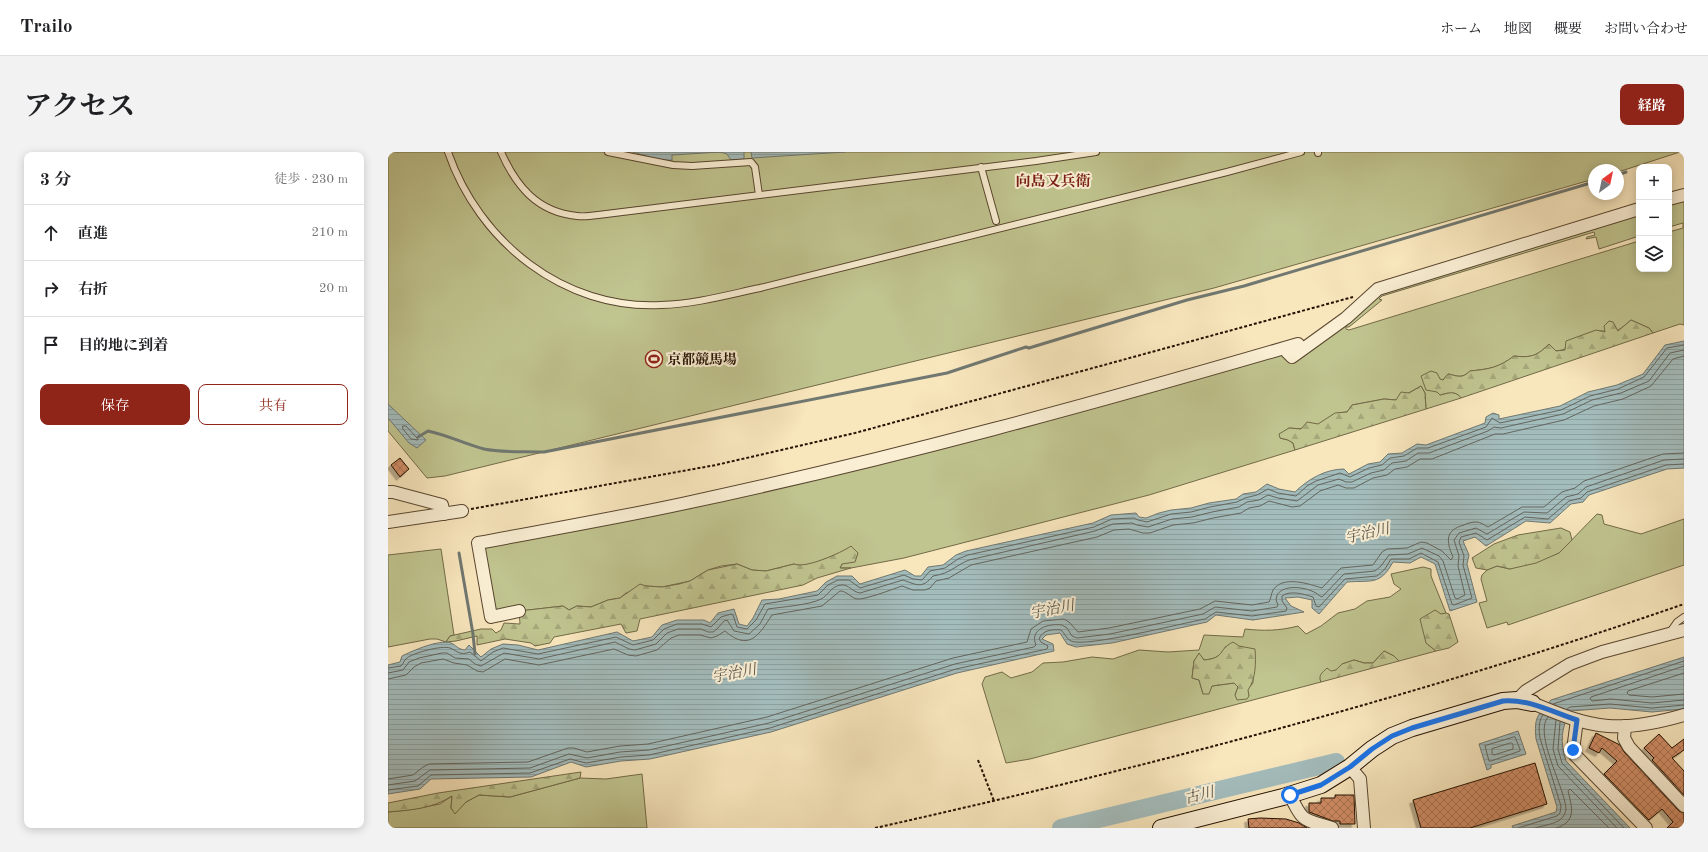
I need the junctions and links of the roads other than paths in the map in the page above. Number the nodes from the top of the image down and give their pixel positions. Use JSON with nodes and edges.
{"nodes":[{"id":1,"x":448,"y":152,"type":"edge"},
{"id":2,"x":501,"y":152,"type":"edge"},
{"id":3,"x":608,"y":152,"type":"edge"},
{"id":4,"x":1096,"y":152,"type":"edge"},
{"id":5,"x":1301,"y":152,"type":"edge"},
{"id":6,"x":982,"y":167,"type":"junction"},
{"id":7,"x":759,"y":195,"type":"junction"},
{"id":8,"x":1684,"y":195,"type":"edge"},
{"id":9,"x":1672,"y":198,"type":"edge"},
{"id":10,"x":1636,"y":210,"type":"edge"},
{"id":11,"x":996,"y":221,"type":"dead end"},
{"id":12,"x":388,"y":492,"type":"edge"},
{"id":13,"x":462,"y":511,"type":"road end"},
{"id":14,"x":444,"y":514,"type":"junction"},
{"id":15,"x":388,"y":522,"type":"edge"},
{"id":16,"x":520,"y":611,"type":"dead end"},
{"id":17,"x":1684,"y":617,"type":"edge"},
{"id":18,"x":1684,"y":630,"type":"edge"},
{"id":19,"x":1669,"y":634,"type":"junction"},
{"id":20,"x":1524,"y":702,"type":"junction"},
{"id":21,"x":1684,"y":715,"type":"edge"},
{"id":22,"x":1573,"y":719,"type":"junction"},
{"id":23,"x":1625,"y":726,"type":"junction"},
{"id":24,"x":1350,"y":767,"type":"junction"},
{"id":25,"x":1290,"y":795,"type":"junction"},
{"id":26,"x":1684,"y":806,"type":"edge"},
{"id":27,"x":1180,"y":825,"type":"edge"},
{"id":28,"x":1161,"y":828,"type":"edge"},
{"id":29,"x":1332,"y":828,"type":"edge"},
{"id":30,"x":1364,"y":828,"type":"edge"},
{"id":31,"x":1646,"y":828,"type":"edge"}],
"edges":[{"from":1,"to":5,"type":"lane"},
{"from":2,"to":7,"type":"lane"},
{"from":3,"to":7,"type":"lane"},
{"from":4,"to":6,"type":"lane"},
{"from":6,"to":7,"type":"lane"},
{"from":6,"to":11,"type":"lane"},
{"from":8,"to":9,"type":"street"},
{"from":10,"to":16,"type":"street"},
{"from":12,"to":14,"type":"street"},
{"from":13,"to":14,"type":"street"},
{"from":14,"to":15,"type":"street"},
{"from":17,"to":19,"type":"lane"},
{"from":18,"to":19,"type":"street"},
{"from":19,"to":20,"type":"street"},
{"from":20,"to":22,"type":"street"},
{"from":20,"to":24,"type":"street"},
{"from":21,"to":23,"type":"street"},
{"from":22,"to":23,"type":"street"},
{"from":22,"to":31,"type":"street"},
{"from":23,"to":26,"type":"street"},
{"from":24,"to":25,"type":"street"},
{"from":24,"to":30,"type":"street"},
{"from":25,"to":27,"type":"street"},
{"from":25,"to":29,"type":"street"},
{"from":27,"to":28,"type":"street"}]}
